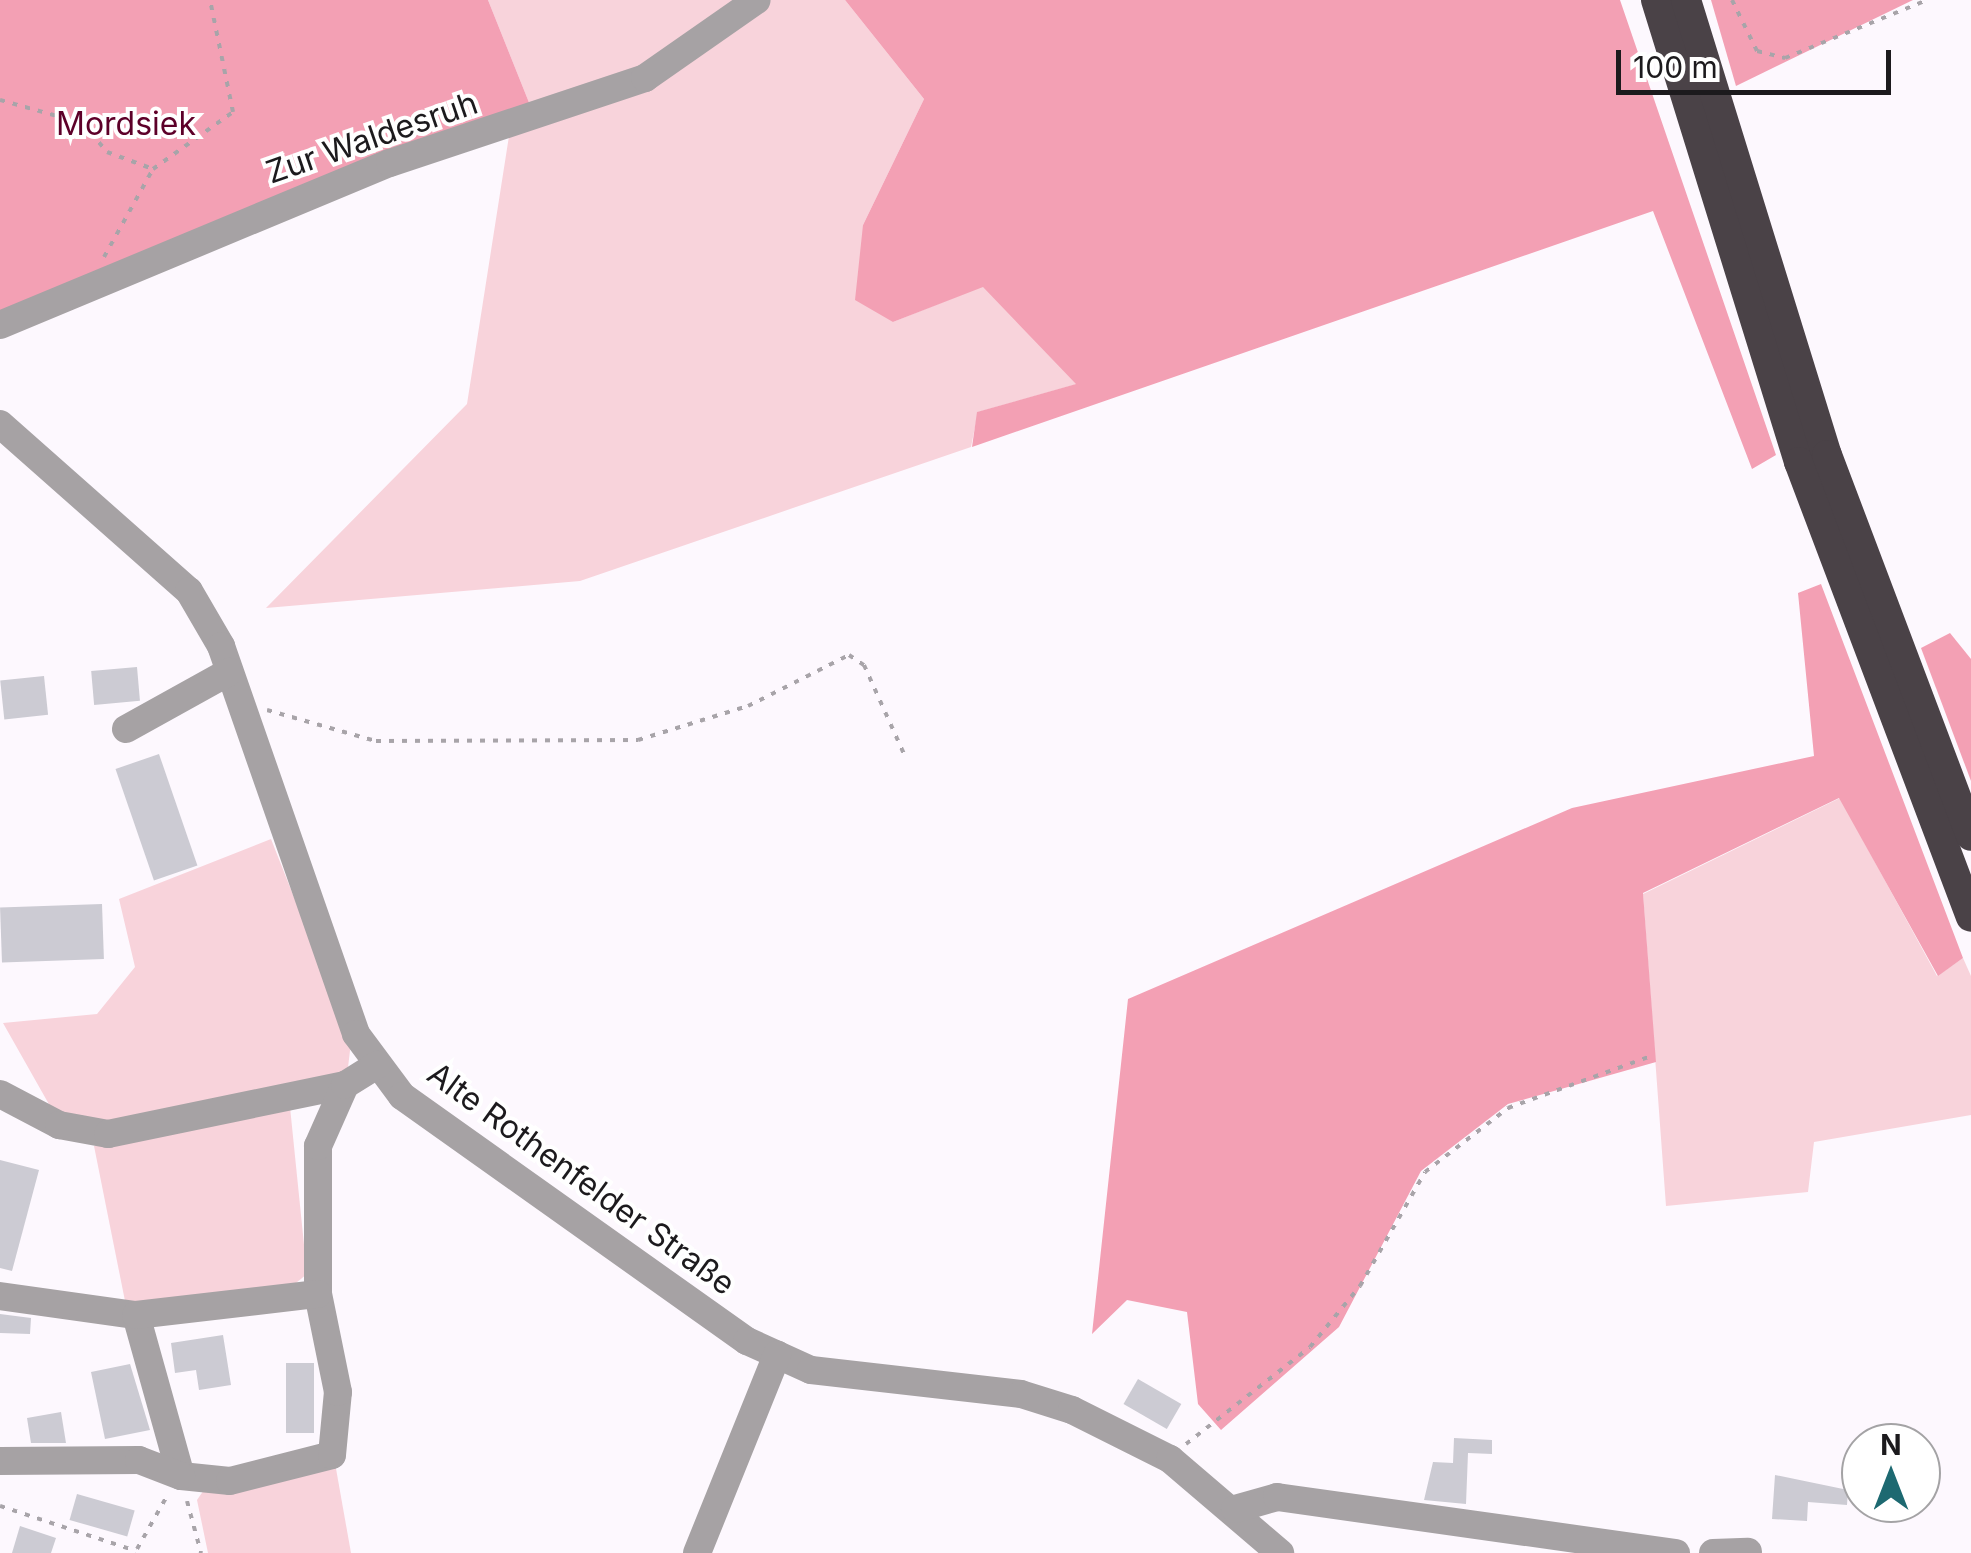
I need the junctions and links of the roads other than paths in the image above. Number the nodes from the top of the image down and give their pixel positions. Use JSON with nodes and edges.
{"nodes":[{"id":1,"x":757,"y":0,"type":"edge"},
{"id":2,"x":1656,"y":0,"type":"edge"},
{"id":3,"x":1686,"y":0,"type":"edge"},
{"id":4,"x":0,"y":325,"type":"edge"},
{"id":5,"x":0,"y":424,"type":"edge"},
{"id":6,"x":230,"y":672,"type":"junction"},
{"id":7,"x":126,"y":728,"type":"dead end"},
{"id":8,"x":1971,"y":836,"type":"edge"},
{"id":9,"x":1971,"y":917,"type":"edge"},
{"id":10,"x":377,"y":1065,"type":"junction"},
{"id":11,"x":346,"y":1085,"type":"junction"},
{"id":12,"x":0,"y":1094,"type":"edge"},
{"id":13,"x":318,"y":1294,"type":"junction"},
{"id":14,"x":0,"y":1296,"type":"edge"},
{"id":15,"x":136,"y":1315,"type":"junction"},
{"id":16,"x":777,"y":1355,"type":"junction"},
{"id":17,"x":0,"y":1461,"type":"edge"},
{"id":18,"x":182,"y":1476,"type":"junction"},
{"id":19,"x":1235,"y":1509,"type":"junction"},
{"id":20,"x":1748,"y":1552,"type":"edge"},
{"id":21,"x":697,"y":1553,"type":"edge"},
{"id":22,"x":1280,"y":1553,"type":"edge"},
{"id":23,"x":1676,"y":1553,"type":"edge"},
{"id":24,"x":1714,"y":1553,"type":"edge"}],
"edges":[{"from":1,"to":4,"type":"street","name":"Zur Waldesruh"},
{"from":2,"to":9,"type":"highway"},
{"from":3,"to":8,"type":"highway"},
{"from":5,"to":6,"type":"street","name":"Alte Rothenfelder Straße"},
{"from":6,"to":7,"type":"street"},
{"from":6,"to":10,"type":"street","name":"Alte Rothenfelder Straße"},
{"from":10,"to":11,"type":"street"},
{"from":10,"to":16,"type":"street","name":"Alte Rothenfelder Straße"},
{"from":11,"to":12,"type":"street"},
{"from":11,"to":13,"type":"street"},
{"from":13,"to":15,"type":"street"},
{"from":13,"to":18,"type":"street"},
{"from":14,"to":15,"type":"street"},
{"from":15,"to":18,"type":"street"},
{"from":16,"to":19,"type":"street","name":"Alte Rothenfelder Straße"},
{"from":16,"to":21,"type":"street"},
{"from":17,"to":18,"type":"street"},
{"from":19,"to":22,"type":"street","name":"Alte Rothenfelder Straße"},
{"from":19,"to":23,"type":"street"},
{"from":20,"to":24,"type":"street"}]}
